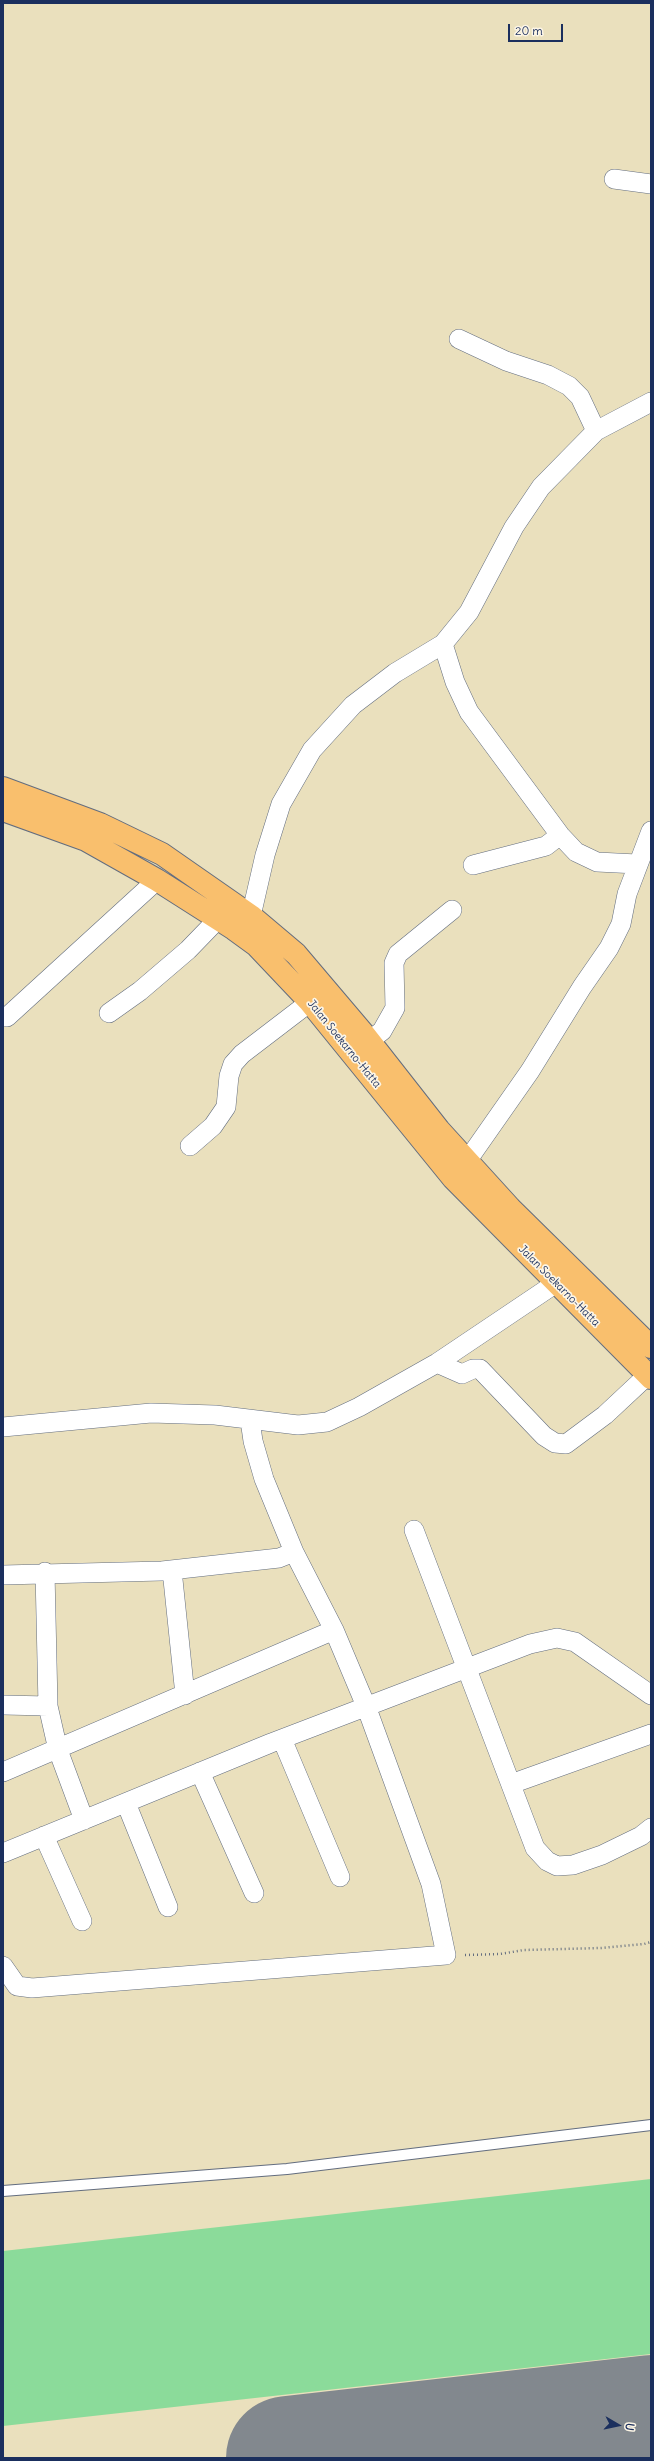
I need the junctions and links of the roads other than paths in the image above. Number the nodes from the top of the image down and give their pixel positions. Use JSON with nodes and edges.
{"nodes":[{"id":1,"x":614,"y":179,"type":"dead end"},
{"id":2,"x":651,"y":184,"type":"edge"},
{"id":3,"x":459,"y":339,"type":"dead end"},
{"id":4,"x":651,"y":402,"type":"edge"},
{"id":5,"x":596,"y":431,"type":"junction"},
{"id":6,"x":443,"y":644,"type":"junction"},
{"id":7,"x":3,"y":788,"type":"edge"},
{"id":8,"x":3,"y":810,"type":"edge"},
{"id":9,"x":651,"y":831,"type":"edge"},
{"id":10,"x":560,"y":835,"type":"junction"},
{"id":11,"x":637,"y":864,"type":"junction"},
{"id":12,"x":473,"y":865,"type":"dead end"},
{"id":13,"x":157,"y":880,"type":"junction"},
{"id":14,"x":452,"y":910,"type":"dead end"},
{"id":15,"x":251,"y":916,"type":"junction"},
{"id":16,"x":218,"y":919,"type":"junction"},
{"id":17,"x":310,"y":1002,"type":"junction"},
{"id":18,"x":109,"y":1013,"type":"dead end"},
{"id":19,"x":7,"y":1017,"type":"dead end"},
{"id":20,"x":369,"y":1041,"type":"junction"},
{"id":21,"x":190,"y":1146,"type":"dead end"},
{"id":22,"x":467,"y":1161,"type":"junction"},
{"id":23,"x":564,"y":1278,"type":"junction"},
{"id":24,"x":648,"y":1339,"type":"edge"},
{"id":25,"x":627,"y":1355,"type":"junction"},
{"id":26,"x":436,"y":1362,"type":"junction"},
{"id":27,"x":650,"y":1375,"type":"edge"},
{"id":28,"x":250,"y":1420,"type":"junction"},
{"id":29,"x":3,"y":1427,"type":"edge"},
{"id":30,"x":414,"y":1530,"type":"dead end"},
{"id":31,"x":294,"y":1552,"type":"junction"},
{"id":32,"x":172,"y":1570,"type":"junction"},
{"id":33,"x":45,"y":1572,"type":"junction"},
{"id":34,"x":3,"y":1575,"type":"edge"},
{"id":35,"x":334,"y":1630,"type":"junction"},
{"id":36,"x":467,"y":1669,"type":"junction"},
{"id":37,"x":185,"y":1695,"type":"junction"},
{"id":38,"x":651,"y":1695,"type":"edge"},
{"id":39,"x":3,"y":1705,"type":"edge"},
{"id":40,"x":48,"y":1706,"type":"junction"},
{"id":41,"x":366,"y":1706,"type":"junction"},
{"id":42,"x":651,"y":1734,"type":"edge"},
{"id":43,"x":282,"y":1739,"type":"junction"},
{"id":44,"x":58,"y":1750,"type":"junction"},
{"id":45,"x":3,"y":1772,"type":"edge"},
{"id":46,"x":200,"y":1772,"type":"junction"},
{"id":47,"x":511,"y":1784,"type":"junction"},
{"id":48,"x":126,"y":1804,"type":"junction"},
{"id":49,"x":84,"y":1820,"type":"junction"},
{"id":50,"x":651,"y":1828,"type":"edge"},
{"id":51,"x":44,"y":1836,"type":"junction"},
{"id":52,"x":3,"y":1853,"type":"edge"},
{"id":53,"x":340,"y":1876,"type":"dead end"},
{"id":54,"x":254,"y":1893,"type":"dead end"},
{"id":55,"x":168,"y":1907,"type":"dead end"},
{"id":56,"x":82,"y":1921,"type":"dead end"},
{"id":57,"x":3,"y":1966,"type":"edge"},
{"id":58,"x":651,"y":2125,"type":"edge"},
{"id":59,"x":3,"y":2191,"type":"edge"}],
"edges":[{"from":1,"to":2,"type":"street"},
{"from":3,"to":5,"type":"street"},
{"from":4,"to":5,"type":"street"},
{"from":5,"to":6,"type":"street"},
{"from":6,"to":10,"type":"street"},
{"from":6,"to":15,"type":"street"},
{"from":7,"to":15,"type":"highway"},
{"from":8,"to":13,"type":"highway","name":"Jalan Soekarno-Hatta"},
{"from":9,"to":11,"type":"street"},
{"from":10,"to":11,"type":"street"},
{"from":10,"to":12,"type":"street"},
{"from":11,"to":22,"type":"street"},
{"from":13,"to":16,"type":"highway","name":"Jalan Soekarno-Hatta"},
{"from":13,"to":19,"type":"street"},
{"from":14,"to":20,"type":"street"},
{"from":15,"to":20,"type":"highway"},
{"from":16,"to":17,"type":"highway","name":"Jalan Soekarno-Hatta"},
{"from":16,"to":18,"type":"street"},
{"from":17,"to":21,"type":"street"},
{"from":17,"to":23,"type":"highway","name":"Jalan Soekarno-Hatta"},
{"from":20,"to":22,"type":"highway"},
{"from":22,"to":23,"type":"highway"},
{"from":23,"to":24,"type":"highway"},
{"from":23,"to":25,"type":"highway","name":"Jalan Soekarno-Hatta"},
{"from":23,"to":26,"type":"street"},
{"from":24,"to":25,"type":"street"},
{"from":25,"to":27,"type":"highway","name":"Jalan Soekarno-Hatta"},
{"from":26,"to":27,"type":"street"},
{"from":26,"to":28,"type":"street"},
{"from":28,"to":29,"type":"street"},
{"from":28,"to":31,"type":"street"},
{"from":30,"to":36,"type":"street"},
{"from":31,"to":32,"type":"street"},
{"from":31,"to":35,"type":"street"},
{"from":32,"to":33,"type":"street"},
{"from":32,"to":37,"type":"street"},
{"from":33,"to":34,"type":"street"},
{"from":33,"to":40,"type":"street"},
{"from":35,"to":37,"type":"street"},
{"from":35,"to":41,"type":"street"},
{"from":36,"to":38,"type":"street"},
{"from":36,"to":41,"type":"street"},
{"from":36,"to":47,"type":"street"},
{"from":37,"to":44,"type":"street"},
{"from":39,"to":40,"type":"street"},
{"from":40,"to":44,"type":"street"},
{"from":41,"to":43,"type":"street"},
{"from":41,"to":57,"type":"street"},
{"from":42,"to":47,"type":"street"},
{"from":43,"to":46,"type":"street"},
{"from":43,"to":53,"type":"street"},
{"from":44,"to":45,"type":"street"},
{"from":44,"to":49,"type":"street"},
{"from":46,"to":48,"type":"street"},
{"from":46,"to":54,"type":"street"},
{"from":47,"to":50,"type":"street"},
{"from":48,"to":49,"type":"street"},
{"from":48,"to":55,"type":"street"},
{"from":49,"to":51,"type":"street"},
{"from":51,"to":52,"type":"street"},
{"from":51,"to":56,"type":"street"},
{"from":58,"to":59,"type":"lane"}]}
